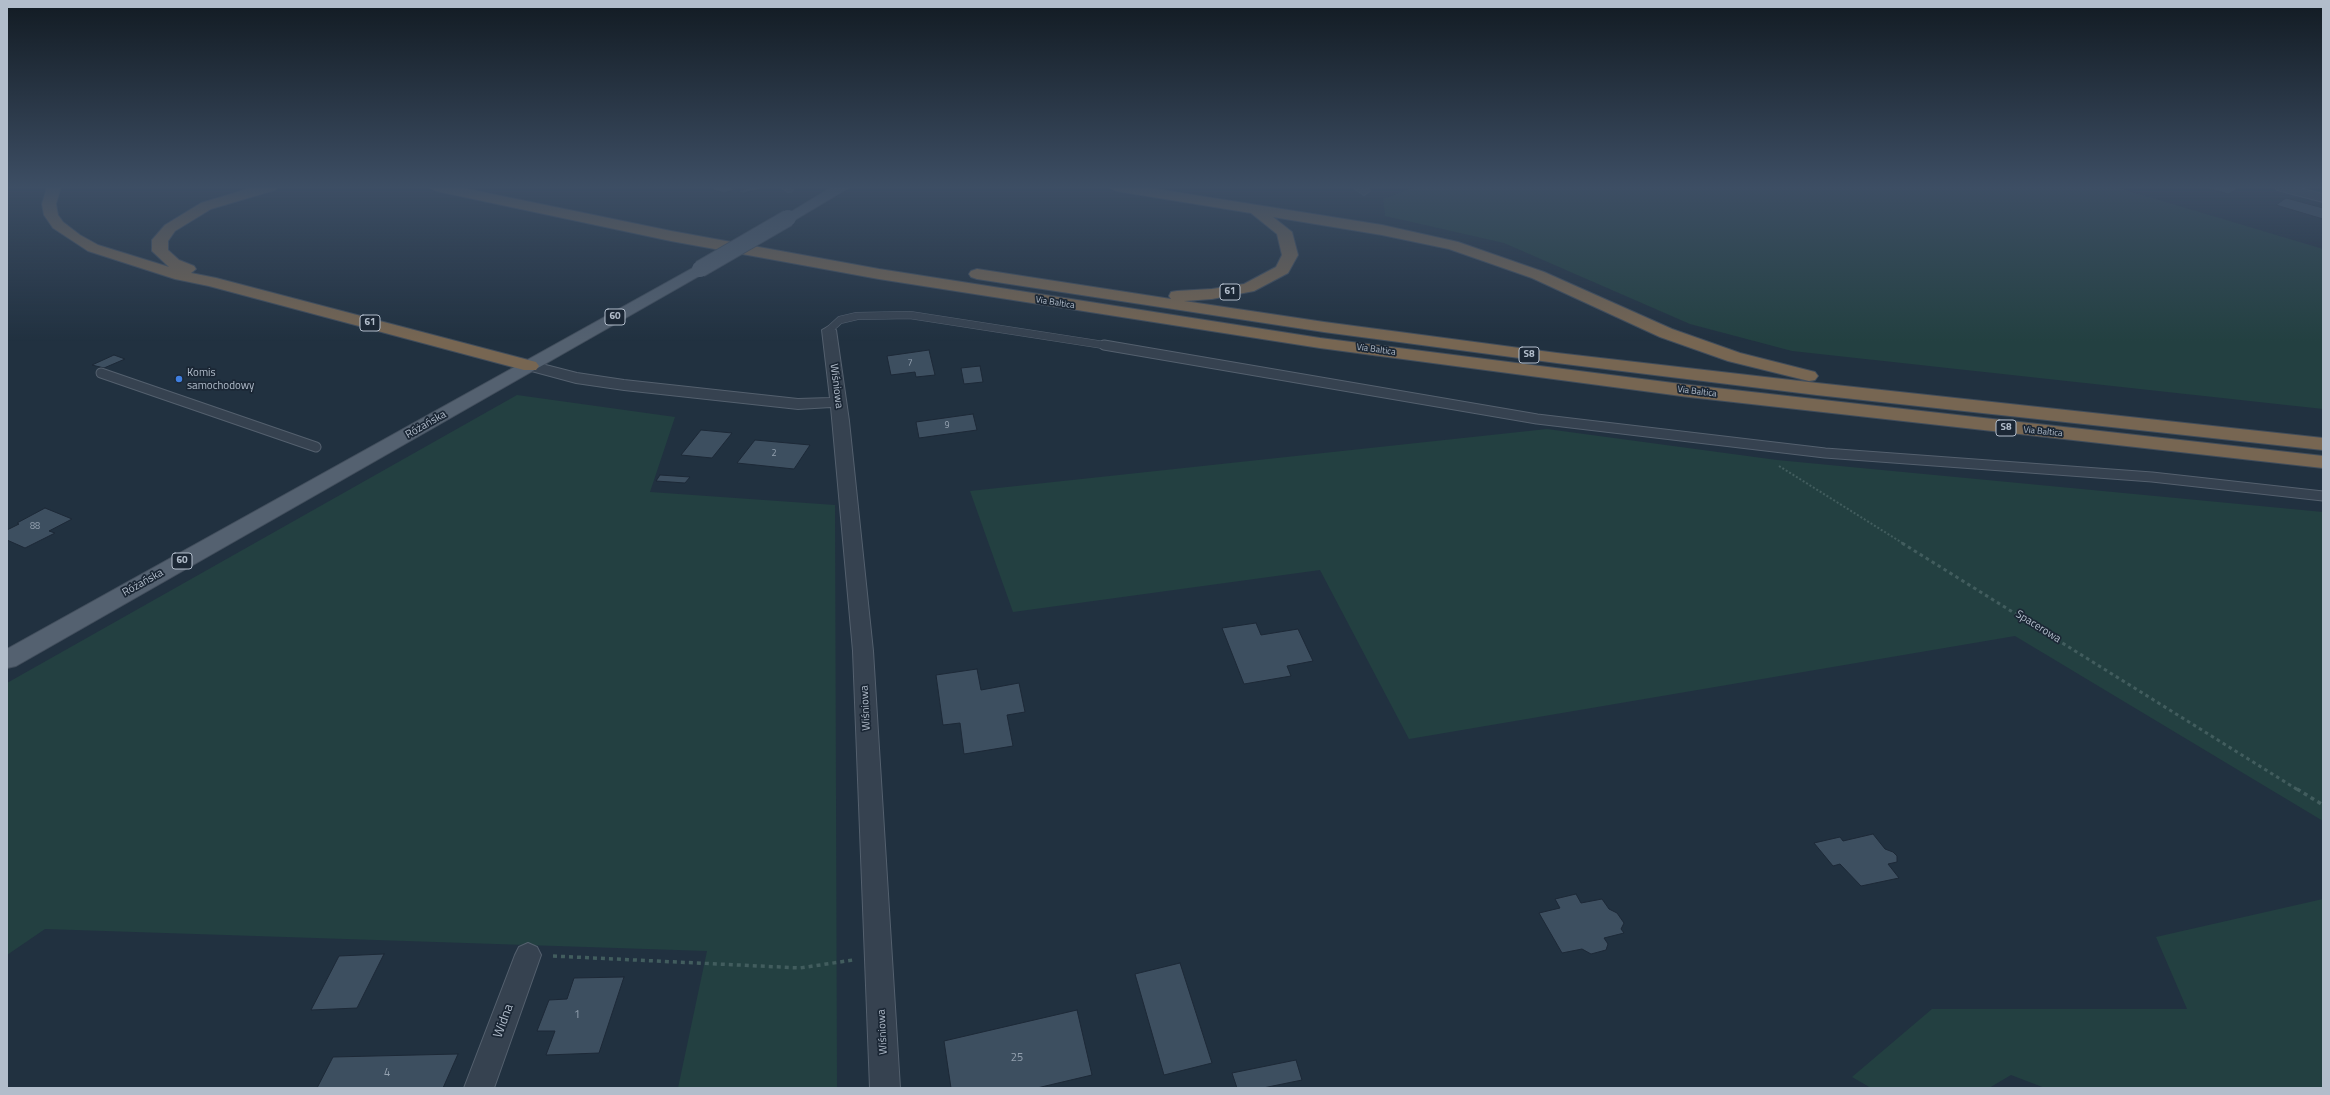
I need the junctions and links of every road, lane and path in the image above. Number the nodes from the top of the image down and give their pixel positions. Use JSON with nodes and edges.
{"nodes":[{"id":1,"x":75,"y":238,"type":"edge"},
{"id":2,"x":162,"y":238,"type":"edge"},
{"id":3,"x":683,"y":238,"type":"edge"},
{"id":4,"x":753,"y":238,"type":"edge"},
{"id":5,"x":770,"y":238,"type":"edge"},
{"id":6,"x":1286,"y":238,"type":"edge"},
{"id":7,"x":1420,"y":238,"type":"edge"},
{"id":8,"x":870,"y":257,"type":"dead end"},
{"id":9,"x":893,"y":261,"type":"dead end"},
{"id":10,"x":210,"y":281,"type":"junction"},
{"id":11,"x":1093,"y":293,"type":"junction"},
{"id":12,"x":829,"y":330,"type":"joint"},
{"id":13,"x":530,"y":366,"type":"junction"},
{"id":14,"x":101,"y":373,"type":"dead end"},
{"id":15,"x":838,"y":402,"type":"junction"},
{"id":16,"x":1967,"y":406,"type":"junction"},
{"id":17,"x":2323,"y":444,"type":"edge"},
{"id":18,"x":1757,"y":445,"type":"junction"},
{"id":19,"x":316,"y":447,"type":"dead end"},
{"id":20,"x":2323,"y":462,"type":"edge"},
{"id":21,"x":2323,"y":496,"type":"edge"},
{"id":22,"x":7,"y":660,"type":"edge"},
{"id":23,"x":2323,"y":805,"type":"edge"},
{"id":24,"x":528,"y":955,"type":"joint"},
{"id":25,"x":880,"y":956,"type":"junction"},
{"id":26,"x":479,"y":1088,"type":"edge"},
{"id":27,"x":885,"y":1088,"type":"edge"}],
"edges":[{"from":1,"to":10,"type":"highway","number":"61"},
{"from":2,"to":10,"type":"highway"},
{"from":3,"to":20,"type":"highway","name":"Via Baltica","number":"S8"},
{"from":4,"to":13,"type":"main road","name":"Różańska","number":"60","bridge":true},
{"from":5,"to":8,"type":"highway"},
{"from":6,"to":11,"type":"highway","number":"61"},
{"from":7,"to":16,"type":"highway"},
{"from":9,"to":11,"type":"highway","name":"Via Baltica","number":"S8"},
{"from":10,"to":13,"type":"highway","number":"61"},
{"from":11,"to":16,"type":"highway","name":"Via Baltica","number":"S8"},
{"from":12,"to":15,"type":"street","name":"Wiśniowa"},
{"from":12,"to":18,"type":"lane"},
{"from":13,"to":15,"type":"street"},
{"from":13,"to":22,"type":"main road","name":"Różańska","number":"60"},
{"from":14,"to":19,"type":"lane"},
{"from":15,"to":25,"type":"street","name":"Wiśniowa"},
{"from":16,"to":17,"type":"highway","name":"Via Baltica","number":"S8"},
{"from":18,"to":21,"type":"lane"},
{"from":18,"to":23,"type":"path","name":"Spacerowa"},
{"from":24,"to":25,"type":"path"},
{"from":24,"to":26,"type":"street","name":"Widna"},
{"from":25,"to":27,"type":"street","name":"Wiśniowa"}]}
